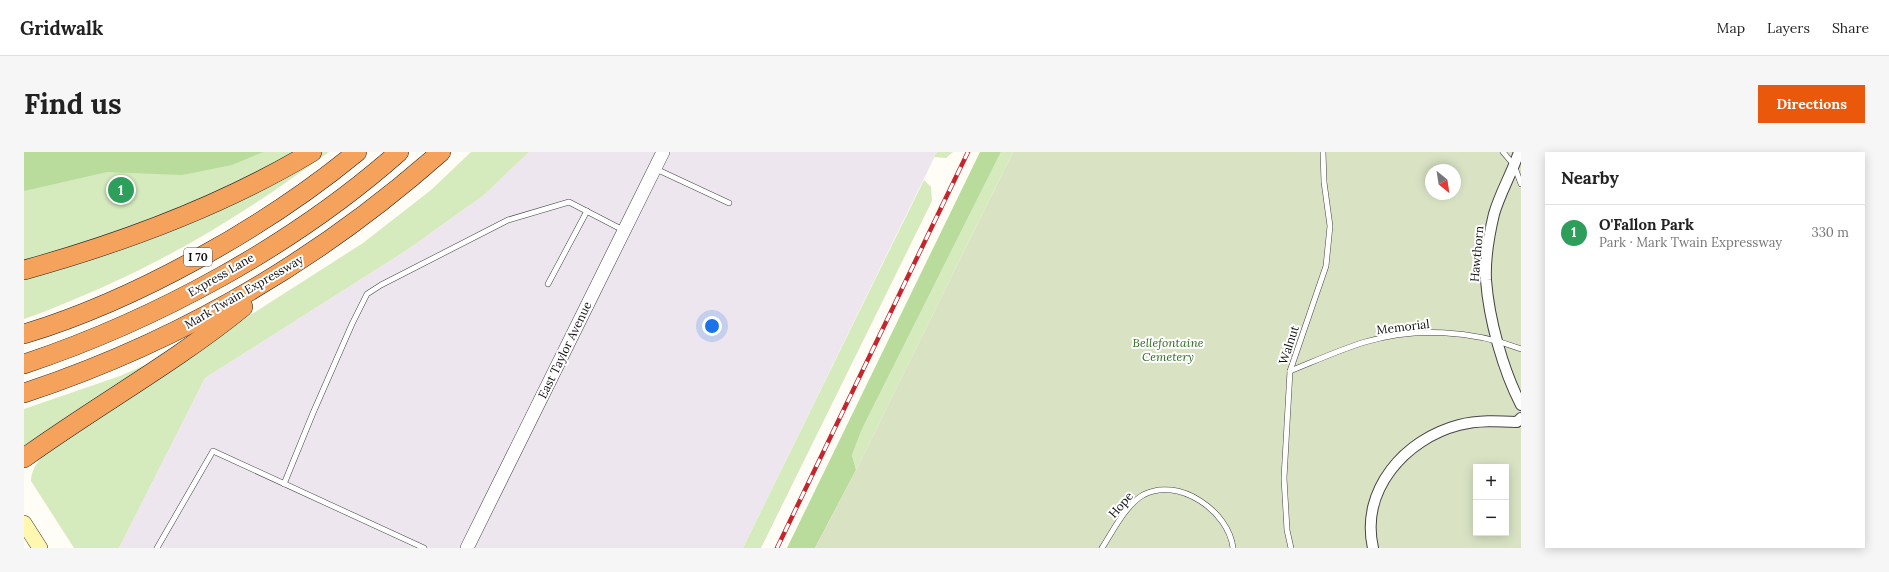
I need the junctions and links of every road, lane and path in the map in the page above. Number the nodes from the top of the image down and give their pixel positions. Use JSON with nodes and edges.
{"nodes":[{"id":1,"x":312,"y":152,"type":"edge"},
{"id":2,"x":356,"y":152,"type":"edge"},
{"id":3,"x":399,"y":152,"type":"edge"},
{"id":4,"x":441,"y":152,"type":"edge"},
{"id":5,"x":663,"y":152,"type":"edge"},
{"id":6,"x":1323,"y":152,"type":"edge"},
{"id":7,"x":1503,"y":152,"type":"edge"},
{"id":8,"x":1519,"y":152,"type":"edge"},
{"id":9,"x":1514,"y":165,"type":"junction"},
{"id":10,"x":655,"y":168,"type":"junction"},
{"id":11,"x":1521,"y":184,"type":"edge"},
{"id":12,"x":729,"y":203,"type":"dead end"},
{"id":13,"x":587,"y":211,"type":"junction"},
{"id":14,"x":624,"y":231,"type":"junction"},
{"id":15,"x":300,"y":260,"type":"junction"},
{"id":16,"x":24,"y":270,"type":"edge"},
{"id":17,"x":548,"y":284,"type":"dead end"},
{"id":18,"x":24,"y":334,"type":"edge"},
{"id":19,"x":1498,"y":340,"type":"junction"},
{"id":20,"x":1521,"y":349,"type":"edge"},
{"id":21,"x":24,"y":364,"type":"edge"},
{"id":22,"x":1290,"y":371,"type":"junction"},
{"id":23,"x":24,"y":393,"type":"edge"},
{"id":24,"x":1521,"y":406,"type":"edge"},
{"id":25,"x":1521,"y":418,"type":"edge"},
{"id":26,"x":24,"y":458,"type":"edge"},
{"id":27,"x":284,"y":484,"type":"junction"},
{"id":28,"x":26,"y":527,"type":"edge"},
{"id":29,"x":26,"y":548,"type":"edge"},
{"id":30,"x":40,"y":548,"type":"edge"},
{"id":31,"x":157,"y":548,"type":"edge"},
{"id":32,"x":424,"y":548,"type":"edge"},
{"id":33,"x":467,"y":548,"type":"edge"},
{"id":34,"x":1102,"y":548,"type":"edge"},
{"id":35,"x":1233,"y":548,"type":"edge"},
{"id":36,"x":1290,"y":548,"type":"edge"},
{"id":37,"x":1373,"y":548,"type":"edge"}],
"edges":[{"from":1,"to":16,"type":"highway"},
{"from":2,"to":18,"type":"highway","number":"I 70"},
{"from":3,"to":21,"type":"highway","name":"Express Lane"},
{"from":4,"to":15,"type":"highway","name":"Mark Twain Expressway"},
{"from":5,"to":10,"type":"street","name":"East Taylor Avenue"},
{"from":6,"to":22,"type":"lane","name":"Walnut"},
{"from":7,"to":9,"type":"lane"},
{"from":8,"to":9,"type":"street","name":"Hawthorn"},
{"from":9,"to":11,"type":"lane"},
{"from":9,"to":19,"type":"street","name":"Hawthorn"},
{"from":10,"to":12,"type":"lane"},
{"from":10,"to":14,"type":"street","name":"East Taylor Avenue"},
{"from":13,"to":14,"type":"lane"},
{"from":13,"to":17,"type":"lane"},
{"from":13,"to":27,"type":"lane"},
{"from":14,"to":33,"type":"street","name":"East Taylor Avenue"},
{"from":15,"to":23,"type":"highway","name":"Mark Twain Expressway"},
{"from":15,"to":26,"type":"highway"},
{"from":19,"to":20,"type":"lane","name":"Memorial"},
{"from":19,"to":22,"type":"lane","name":"Memorial"},
{"from":19,"to":24,"type":"street","name":"Hawthorn"},
{"from":22,"to":36,"type":"lane","name":"Walnut"},
{"from":25,"to":37,"type":"street"},
{"from":27,"to":31,"type":"lane"},
{"from":27,"to":32,"type":"lane"},
{"from":28,"to":29,"type":"main road"},
{"from":28,"to":30,"type":"main road"},
{"from":34,"to":35,"type":"lane","name":"Hope"}]}
